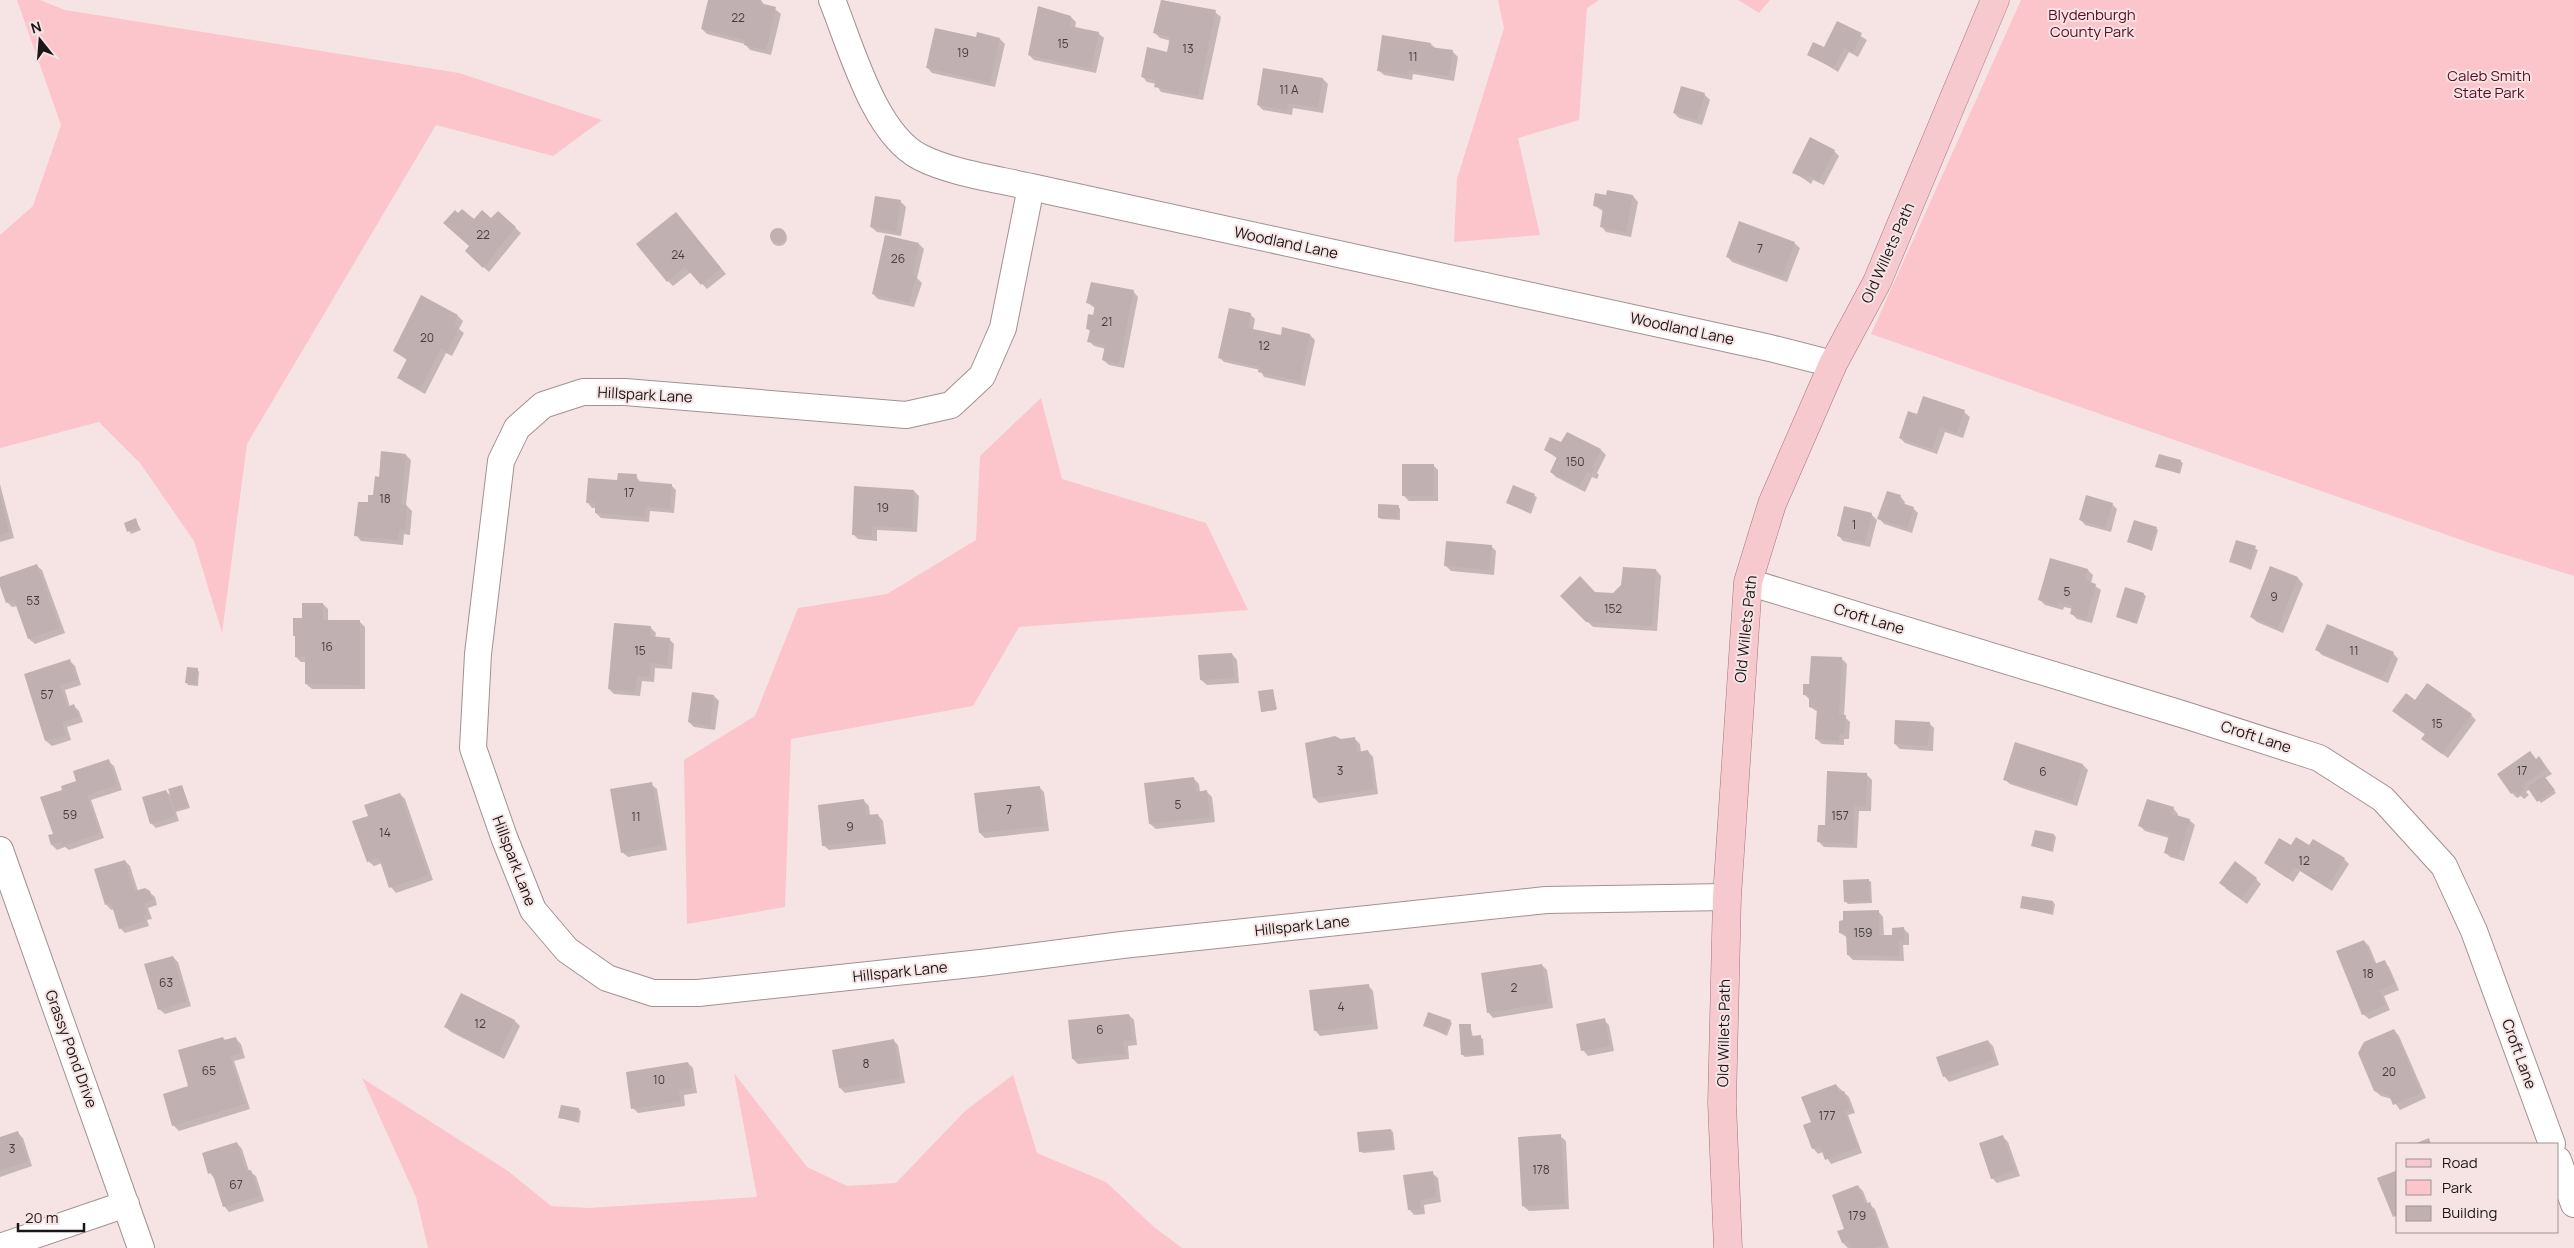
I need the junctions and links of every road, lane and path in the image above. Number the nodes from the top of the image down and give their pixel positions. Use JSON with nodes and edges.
{"nodes":[{"id":1,"x":832,"y":0,"type":"edge"},
{"id":2,"x":1995,"y":0,"type":"edge"},
{"id":3,"x":1031,"y":188,"type":"junction"},
{"id":4,"x":1833,"y":364,"type":"junction"},
{"id":5,"x":1748,"y":582,"type":"junction"},
{"id":6,"x":0,"y":850,"type":"edge"},
{"id":7,"x":1727,"y":897,"type":"junction"},
{"id":8,"x":2552,"y":1143,"type":"edge"},
{"id":9,"x":2559,"y":1163,"type":"edge"},
{"id":10,"x":126,"y":1204,"type":"junction"},
{"id":11,"x":2574,"y":1204,"type":"edge"},
{"id":12,"x":0,"y":1246,"type":"edge"},
{"id":13,"x":141,"y":1248,"type":"edge"},
{"id":14,"x":1728,"y":1248,"type":"edge"}],
"edges":[{"from":1,"to":3,"type":"street","name":"Woodland Lane"},
{"from":2,"to":4,"type":"main road","name":"Old Willets Path"},
{"from":3,"to":4,"type":"street","name":"Woodland Lane"},
{"from":3,"to":7,"type":"street","name":"Hillspark Lane"},
{"from":4,"to":5,"type":"main road","name":"Old Willets Path"},
{"from":5,"to":7,"type":"main road","name":"Old Willets Path"},
{"from":5,"to":8,"type":"street","name":"Croft Lane"},
{"from":6,"to":10,"type":"street","name":"Grassy Pond Drive"},
{"from":7,"to":14,"type":"main road","name":"Old Willets Path"},
{"from":9,"to":11,"type":"street"},
{"from":10,"to":12,"type":"street"},
{"from":10,"to":13,"type":"street","name":"Grassy Pond Drive"}]}
